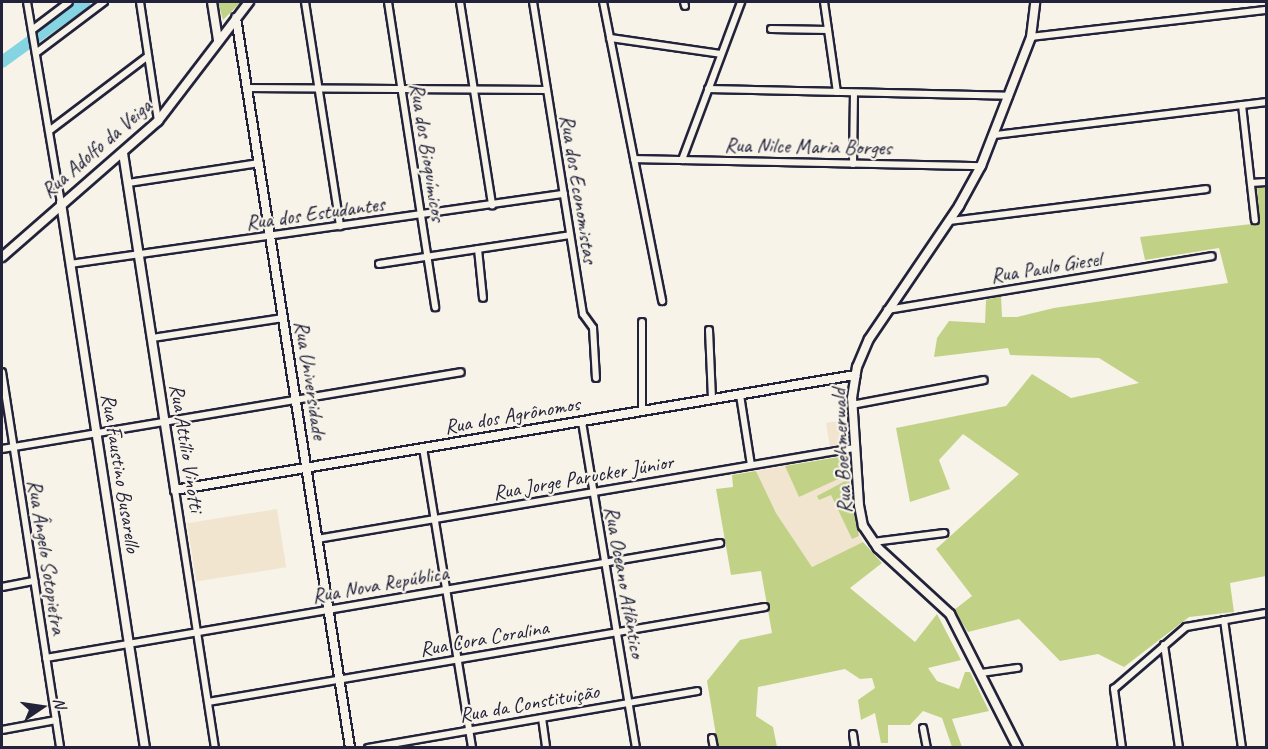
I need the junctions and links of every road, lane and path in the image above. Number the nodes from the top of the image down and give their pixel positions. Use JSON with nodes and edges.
{"nodes":[{"id":1,"x":27,"y":2,"type":"edge"},
{"id":2,"x":69,"y":2,"type":"edge"},
{"id":3,"x":104,"y":2,"type":"edge"},
{"id":4,"x":140,"y":2,"type":"edge"},
{"id":5,"x":212,"y":2,"type":"edge"},
{"id":6,"x":249,"y":2,"type":"edge"},
{"id":7,"x":305,"y":2,"type":"edge"},
{"id":8,"x":388,"y":2,"type":"edge"},
{"id":9,"x":460,"y":2,"type":"edge"},
{"id":10,"x":533,"y":2,"type":"edge"},
{"id":11,"x":603,"y":2,"type":"edge"},
{"id":12,"x":741,"y":2,"type":"edge"},
{"id":13,"x":824,"y":2,"type":"edge"},
{"id":14,"x":1035,"y":2,"type":"edge"},
{"id":15,"x":1266,"y":10,"type":"edge"},
{"id":16,"x":236,"y":18,"type":"junction"},
{"id":17,"x":771,"y":28,"type":"dead end"},
{"id":18,"x":828,"y":30,"type":"junction"},
{"id":19,"x":32,"y":33,"type":"junction"},
{"id":20,"x":1031,"y":37,"type":"junction"},
{"id":21,"x":610,"y":38,"type":"junction"},
{"id":22,"x":218,"y":40,"type":"junction"},
{"id":23,"x":36,"y":53,"type":"junction"},
{"id":24,"x":722,"y":54,"type":"junction"},
{"id":25,"x":148,"y":56,"type":"junction"},
{"id":26,"x":247,"y":88,"type":"junction"},
{"id":27,"x":318,"y":88,"type":"junction"},
{"id":28,"x":402,"y":89,"type":"junction"},
{"id":29,"x":708,"y":89,"type":"junction"},
{"id":30,"x":474,"y":90,"type":"junction"},
{"id":31,"x":547,"y":90,"type":"junction"},
{"id":32,"x":837,"y":92,"type":"junction"},
{"id":33,"x":854,"y":93,"type":"junction"},
{"id":34,"x":1010,"y":96,"type":"junction"},
{"id":35,"x":1266,"y":102,"type":"edge"},
{"id":36,"x":1242,"y":105,"type":"junction"},
{"id":37,"x":158,"y":121,"type":"junction"},
{"id":38,"x":49,"y":131,"type":"junction"},
{"id":39,"x":995,"y":135,"type":"junction"},
{"id":40,"x":123,"y":153,"type":"junction"},
{"id":41,"x":633,"y":159,"type":"junction"},
{"id":42,"x":682,"y":160,"type":"junction"},
{"id":43,"x":259,"y":163,"type":"junction"},
{"id":44,"x":853,"y":164,"type":"junction"},
{"id":45,"x":981,"y":166,"type":"junction"},
{"id":46,"x":1266,"y":182,"type":"edge"},
{"id":47,"x":128,"y":183,"type":"junction"},
{"id":48,"x":1251,"y":183,"type":"junction"},
{"id":49,"x":1206,"y":189,"type":"dead end"},
{"id":50,"x":564,"y":194,"type":"junction"},
{"id":51,"x":61,"y":203,"type":"junction"},
{"id":52,"x":492,"y":205,"type":"junction"},
{"id":53,"x":421,"y":215,"type":"junction"},
{"id":54,"x":1255,"y":220,"type":"dead end"},
{"id":55,"x":950,"y":221,"type":"junction"},
{"id":56,"x":340,"y":226,"type":"junction"},
{"id":57,"x":570,"y":235,"type":"junction"},
{"id":58,"x":270,"y":236,"type":"junction"},
{"id":59,"x":478,"y":249,"type":"junction"},
{"id":60,"x":139,"y":254,"type":"junction"},
{"id":61,"x":1212,"y":256,"type":"dead end"},
{"id":62,"x":2,"y":257,"type":"edge"},
{"id":63,"x":427,"y":257,"type":"junction"},
{"id":64,"x":70,"y":264,"type":"junction"},
{"id":65,"x":379,"y":264,"type":"dead end"},
{"id":66,"x":483,"y":298,"type":"dead end"},
{"id":67,"x":662,"y":301,"type":"dead end"},
{"id":68,"x":435,"y":308,"type":"dead end"},
{"id":69,"x":886,"y":310,"type":"junction"},
{"id":70,"x":283,"y":318,"type":"junction"},
{"id":71,"x":642,"y":322,"type":"dead end"},
{"id":72,"x":709,"y":330,"type":"dead end"},
{"id":73,"x":152,"y":338,"type":"junction"},
{"id":74,"x":2,"y":372,"type":"edge"},
{"id":75,"x":461,"y":372,"type":"dead end"},
{"id":76,"x":855,"y":375,"type":"junction"},
{"id":77,"x":596,"y":378,"type":"dead end"},
{"id":78,"x":984,"y":380,"type":"dead end"},
{"id":79,"x":740,"y":395,"type":"junction"},
{"id":80,"x":296,"y":399,"type":"junction"},
{"id":81,"x":712,"y":400,"type":"junction"},
{"id":82,"x":852,"y":405,"type":"junction"},
{"id":83,"x":642,"y":411,"type":"junction"},
{"id":84,"x":165,"y":421,"type":"junction"},
{"id":85,"x":582,"y":422,"type":"junction"},
{"id":86,"x":96,"y":433,"type":"junction"},
{"id":87,"x":13,"y":447,"type":"junction"},
{"id":88,"x":2,"y":448,"type":"edge"},
{"id":89,"x":423,"y":448,"type":"junction"},
{"id":90,"x":854,"y":448,"type":"junction"},
{"id":91,"x":751,"y":465,"type":"junction"},
{"id":92,"x":306,"y":468,"type":"junction"},
{"id":93,"x":175,"y":490,"type":"junction"},
{"id":94,"x":593,"y":492,"type":"junction"},
{"id":95,"x":434,"y":519,"type":"junction"},
{"id":96,"x":944,"y":533,"type":"dead end"},
{"id":97,"x":317,"y":539,"type":"junction"},
{"id":98,"x":873,"y":542,"type":"junction"},
{"id":99,"x":720,"y":543,"type":"dead end"},
{"id":100,"x":605,"y":562,"type":"junction"},
{"id":101,"x":34,"y":581,"type":"junction"},
{"id":102,"x":2,"y":586,"type":"edge"},
{"id":103,"x":446,"y":590,"type":"junction"},
{"id":104,"x":765,"y":607,"type":"dead end"},
{"id":105,"x":328,"y":610,"type":"junction"},
{"id":106,"x":1266,"y":613,"type":"edge"},
{"id":107,"x":1224,"y":620,"type":"junction"},
{"id":108,"x":197,"y":632,"type":"junction"},
{"id":109,"x":617,"y":632,"type":"junction"},
{"id":110,"x":129,"y":644,"type":"junction"},
{"id":111,"x":1164,"y":645,"type":"junction"},
{"id":112,"x":46,"y":658,"type":"junction"},
{"id":113,"x":457,"y":660,"type":"junction"},
{"id":114,"x":1018,"y":668,"type":"dead end"},
{"id":115,"x":981,"y":673,"type":"junction"},
{"id":116,"x":339,"y":680,"type":"junction"},
{"id":117,"x":697,"y":691,"type":"dead end"},
{"id":118,"x":208,"y":702,"type":"junction"},
{"id":119,"x":629,"y":703,"type":"junction"},
{"id":120,"x":542,"y":718,"type":"junction"},
{"id":121,"x":56,"y":720,"type":"junction"},
{"id":122,"x":923,"y":728,"type":"dead end"},
{"id":123,"x":2,"y":730,"type":"edge"},
{"id":124,"x":469,"y":730,"type":"junction"},
{"id":125,"x":853,"y":734,"type":"dead end"},
{"id":126,"x":712,"y":738,"type":"dead end"},
{"id":127,"x":60,"y":747,"type":"edge"},
{"id":128,"x":145,"y":747,"type":"edge"},
{"id":129,"x":215,"y":747,"type":"edge"},
{"id":130,"x":350,"y":747,"type":"edge"},
{"id":131,"x":368,"y":747,"type":"edge"},
{"id":132,"x":472,"y":747,"type":"edge"},
{"id":133,"x":546,"y":747,"type":"edge"},
{"id":134,"x":636,"y":747,"type":"edge"},
{"id":135,"x":714,"y":747,"type":"edge"},
{"id":136,"x":855,"y":747,"type":"edge"},
{"id":137,"x":927,"y":747,"type":"edge"},
{"id":138,"x":1018,"y":747,"type":"edge"},
{"id":139,"x":1122,"y":747,"type":"edge"},
{"id":140,"x":1179,"y":747,"type":"edge"},
{"id":141,"x":1242,"y":747,"type":"edge"}],
"edges":[{"from":1,"to":19,"type":"street"},
{"from":2,"to":19,"type":"street"},
{"from":3,"to":23,"type":"street"},
{"from":4,"to":25,"type":"street"},
{"from":5,"to":22,"type":"street"},
{"from":6,"to":16,"type":"street","name":"Rua Adolfo da Veiga"},
{"from":7,"to":27,"type":"street"},
{"from":8,"to":28,"type":"street","name":"Rua dos Bioquímicos"},
{"from":9,"to":30,"type":"street"},
{"from":10,"to":31,"type":"street","name":"Rua dos Economistas"},
{"from":11,"to":21,"type":"street"},
{"from":12,"to":24,"type":"street"},
{"from":13,"to":18,"type":"street"},
{"from":14,"to":20,"type":"street","name":"Rua Boehmerwald"},
{"from":15,"to":20,"type":"street"},
{"from":16,"to":22,"type":"street","name":"Rua Adolfo da Veiga"},
{"from":16,"to":26,"type":"street","name":"Rua Universidade"},
{"from":17,"to":18,"type":"street"},
{"from":18,"to":32,"type":"street"},
{"from":19,"to":23,"type":"street"},
{"from":20,"to":34,"type":"street","name":"Rua Boehmerwald"},
{"from":21,"to":24,"type":"street"},
{"from":21,"to":41,"type":"street"},
{"from":22,"to":37,"type":"street","name":"Rua Adolfo da Veiga"},
{"from":23,"to":38,"type":"street"},
{"from":24,"to":29,"type":"street"},
{"from":25,"to":37,"type":"street"},
{"from":25,"to":38,"type":"street"},
{"from":26,"to":27,"type":"street"},
{"from":26,"to":43,"type":"street","name":"Rua Universidade"},
{"from":27,"to":28,"type":"street"},
{"from":27,"to":56,"type":"street"},
{"from":28,"to":30,"type":"street"},
{"from":28,"to":53,"type":"street","name":"Rua dos Bioquímicos"},
{"from":29,"to":32,"type":"street"},
{"from":29,"to":42,"type":"street"},
{"from":30,"to":31,"type":"street"},
{"from":30,"to":52,"type":"street"},
{"from":31,"to":50,"type":"street","name":"Rua dos Economistas"},
{"from":32,"to":33,"type":"street"},
{"from":33,"to":34,"type":"street"},
{"from":33,"to":44,"type":"street"},
{"from":34,"to":39,"type":"street","name":"Rua Boehmerwald"},
{"from":35,"to":36,"type":"street"},
{"from":36,"to":39,"type":"street"},
{"from":36,"to":48,"type":"street"},
{"from":37,"to":40,"type":"street","name":"Rua Adolfo da Veiga"},
{"from":38,"to":51,"type":"street"},
{"from":39,"to":45,"type":"street","name":"Rua Boehmerwald"},
{"from":40,"to":47,"type":"street","name":"Rua Attílio Vinotti"},
{"from":40,"to":51,"type":"street","name":"Rua Adolfo da Veiga"},
{"from":41,"to":42,"type":"street","name":"Rua Nilce Maria Borges"},
{"from":41,"to":67,"type":"street"},
{"from":42,"to":44,"type":"street","name":"Rua Nilce Maria Borges"},
{"from":43,"to":47,"type":"street"},
{"from":43,"to":58,"type":"street","name":"Rua Universidade"},
{"from":44,"to":45,"type":"street","name":"Rua Nilce Maria Borges"},
{"from":45,"to":55,"type":"street","name":"Rua Boehmerwald"},
{"from":46,"to":48,"type":"street"},
{"from":47,"to":60,"type":"street","name":"Rua Attílio Vinotti"},
{"from":48,"to":54,"type":"street"},
{"from":49,"to":55,"type":"street"},
{"from":50,"to":52,"type":"street","name":"Rua dos Estudantes"},
{"from":50,"to":57,"type":"street","name":"Rua dos Economistas"},
{"from":51,"to":62,"type":"street","name":"Rua Adolfo da Veiga"},
{"from":51,"to":64,"type":"street","name":"Rua Faustino Busarello"},
{"from":52,"to":53,"type":"street","name":"Rua dos Estudantes"},
{"from":53,"to":56,"type":"street","name":"Rua dos Estudantes"},
{"from":53,"to":63,"type":"street","name":"Rua dos Bioquímicos"},
{"from":55,"to":69,"type":"street","name":"Rua Boehmerwald"},
{"from":56,"to":58,"type":"street","name":"Rua dos Estudantes"},
{"from":57,"to":59,"type":"street"},
{"from":57,"to":77,"type":"street","name":"Rua dos Economistas"},
{"from":58,"to":60,"type":"street","name":"Rua dos Estudantes"},
{"from":58,"to":70,"type":"street","name":"Rua Universidade"},
{"from":59,"to":63,"type":"street"},
{"from":59,"to":66,"type":"street"},
{"from":60,"to":64,"type":"street","name":"Rua dos Estudantes"},
{"from":60,"to":73,"type":"street","name":"Rua Attílio Vinotti"},
{"from":61,"to":69,"type":"street","name":"Rua Paulo Giesel"},
{"from":63,"to":65,"type":"street"},
{"from":63,"to":68,"type":"street","name":"Rua dos Bioquímicos"},
{"from":64,"to":86,"type":"street","name":"Rua Faustino Busarello"},
{"from":69,"to":76,"type":"street","name":"Rua Boehmerwald"},
{"from":70,"to":73,"type":"street"},
{"from":70,"to":80,"type":"street","name":"Rua Universidade"},
{"from":71,"to":83,"type":"street"},
{"from":72,"to":81,"type":"street"},
{"from":73,"to":84,"type":"street","name":"Rua Attílio Vinotti"},
{"from":74,"to":87,"type":"street","name":"Rua Ângelo Sotopietra"},
{"from":75,"to":80,"type":"street"},
{"from":76,"to":79,"type":"street","name":"Rua dos Agrônomos"},
{"from":76,"to":82,"type":"street","name":"Rua Boehmerwald"},
{"from":78,"to":82,"type":"street"},
{"from":79,"to":81,"type":"street","name":"Rua dos Agrônomos"},
{"from":79,"to":91,"type":"street"},
{"from":80,"to":84,"type":"street"},
{"from":80,"to":92,"type":"street","name":"Rua Universidade"},
{"from":81,"to":83,"type":"street","name":"Rua dos Agrônomos"},
{"from":82,"to":90,"type":"street","name":"Rua Boehmerwald"},
{"from":83,"to":85,"type":"street","name":"Rua dos Agrônomos"},
{"from":84,"to":86,"type":"street"},
{"from":84,"to":93,"type":"street","name":"Rua Attílio Vinotti"},
{"from":85,"to":89,"type":"street","name":"Rua dos Agrônomos"},
{"from":85,"to":94,"type":"street","name":"Rua Oceano Atlântico"},
{"from":86,"to":87,"type":"street"},
{"from":86,"to":110,"type":"street","name":"Rua Faustino Busarello"},
{"from":87,"to":88,"type":"street"},
{"from":87,"to":101,"type":"street","name":"Rua Ângelo Sotopietra"},
{"from":89,"to":92,"type":"street","name":"Rua dos Agrônomos"},
{"from":89,"to":95,"type":"street"},
{"from":90,"to":91,"type":"street","name":"Rua Jorge Parucker Júnior"},
{"from":90,"to":98,"type":"street","name":"Rua Boehmerwald"},
{"from":91,"to":94,"type":"street","name":"Rua Jorge Parucker Júnior"},
{"from":92,"to":93,"type":"street","name":"Rua dos Agrônomos"},
{"from":92,"to":97,"type":"street","name":"Rua Universidade"},
{"from":93,"to":108,"type":"street","name":"Rua Attílio Vinotti"},
{"from":94,"to":95,"type":"street","name":"Rua Jorge Parucker Júnior"},
{"from":94,"to":100,"type":"street","name":"Rua Oceano Atlântico"},
{"from":95,"to":97,"type":"street","name":"Rua Jorge Parucker Júnior"},
{"from":95,"to":103,"type":"street"},
{"from":96,"to":98,"type":"street"},
{"from":97,"to":105,"type":"street","name":"Rua Universidade"},
{"from":98,"to":115,"type":"street","name":"Rua Boehmerwald"},
{"from":99,"to":100,"type":"street","name":"Rua Nova República"},
{"from":100,"to":103,"type":"street","name":"Rua Nova República"},
{"from":100,"to":109,"type":"street","name":"Rua Oceano Atlântico"},
{"from":101,"to":102,"type":"street"},
{"from":101,"to":112,"type":"street","name":"Rua Ângelo Sotopietra"},
{"from":103,"to":105,"type":"street","name":"Rua Nova República"},
{"from":103,"to":113,"type":"street"},
{"from":104,"to":109,"type":"street","name":"Rua Cora Coralina"},
{"from":105,"to":108,"type":"street","name":"Rua Nova República"},
{"from":105,"to":116,"type":"street","name":"Rua Universidade"},
{"from":106,"to":107,"type":"street"},
{"from":107,"to":111,"type":"street"},
{"from":107,"to":141,"type":"street"},
{"from":108,"to":110,"type":"street","name":"Rua Nova República"},
{"from":108,"to":118,"type":"street","name":"Rua Attílio Vinotti"},
{"from":109,"to":113,"type":"street","name":"Rua Cora Coralina"},
{"from":109,"to":119,"type":"street","name":"Rua Oceano Atlântico"},
{"from":110,"to":112,"type":"street","name":"Rua Nova República"},
{"from":110,"to":128,"type":"street","name":"Rua Faustino Busarello"},
{"from":111,"to":139,"type":"street"},
{"from":111,"to":140,"type":"street"},
{"from":112,"to":121,"type":"street","name":"Rua Ângelo Sotopietra"},
{"from":113,"to":116,"type":"street","name":"Rua Cora Coralina"},
{"from":113,"to":124,"type":"street"},
{"from":114,"to":115,"type":"street"},
{"from":115,"to":138,"type":"street","name":"Rua Boehmerwald"},
{"from":116,"to":118,"type":"street","name":"Rua Cora Coralina"},
{"from":116,"to":130,"type":"street","name":"Rua Universidade"},
{"from":117,"to":119,"type":"street","name":"Rua da Constituição"},
{"from":118,"to":129,"type":"street","name":"Rua Attílio Vinotti"},
{"from":119,"to":120,"type":"street","name":"Rua da Constituição"},
{"from":119,"to":134,"type":"street","name":"Rua Oceano Atlântico"},
{"from":120,"to":124,"type":"street","name":"Rua da Constituição"},
{"from":120,"to":133,"type":"street"},
{"from":121,"to":123,"type":"street"},
{"from":121,"to":127,"type":"street","name":"Rua Ângelo Sotopietra"},
{"from":122,"to":137,"type":"street"},
{"from":124,"to":131,"type":"street","name":"Rua da Constituição"},
{"from":124,"to":132,"type":"street"},
{"from":125,"to":136,"type":"street"},
{"from":126,"to":135,"type":"street"}]}
